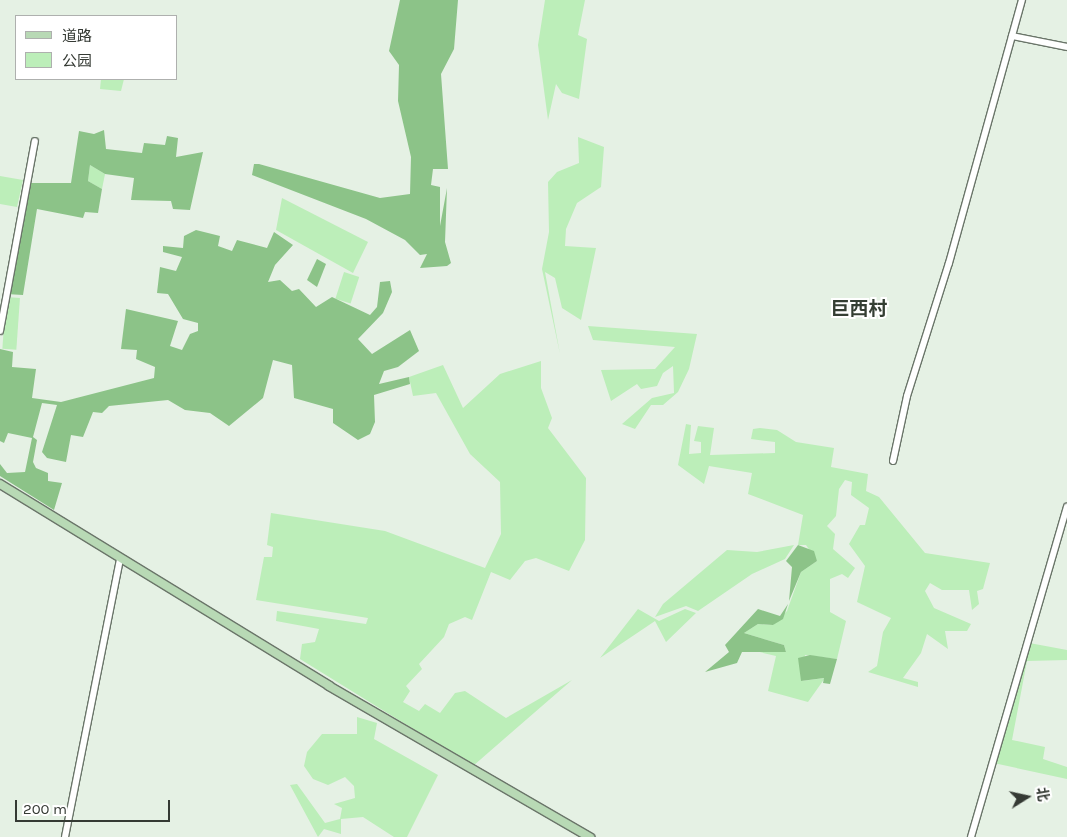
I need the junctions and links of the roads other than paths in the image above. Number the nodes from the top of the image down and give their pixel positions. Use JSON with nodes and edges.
{"nodes":[{"id":1,"x":1022,"y":0,"type":"edge"},
{"id":2,"x":1012,"y":36,"type":"junction"},
{"id":3,"x":1067,"y":47,"type":"edge"},
{"id":4,"x":35,"y":141,"type":"dead end"},
{"id":5,"x":0,"y":331,"type":"edge"},
{"id":6,"x":893,"y":461,"type":"dead end"},
{"id":7,"x":0,"y":484,"type":"edge"},
{"id":8,"x":1067,"y":507,"type":"edge"},
{"id":9,"x":120,"y":558,"type":"junction"},
{"id":10,"x":65,"y":837,"type":"edge"},
{"id":11,"x":590,"y":837,"type":"edge"},
{"id":12,"x":971,"y":837,"type":"edge"}],
"edges":[{"from":1,"to":2,"type":"street"},
{"from":2,"to":3,"type":"street"},
{"from":2,"to":6,"type":"street"},
{"from":4,"to":5,"type":"street"},
{"from":7,"to":9,"type":"main road"},
{"from":8,"to":12,"type":"street"},
{"from":9,"to":10,"type":"street"},
{"from":9,"to":11,"type":"main road"}]}
